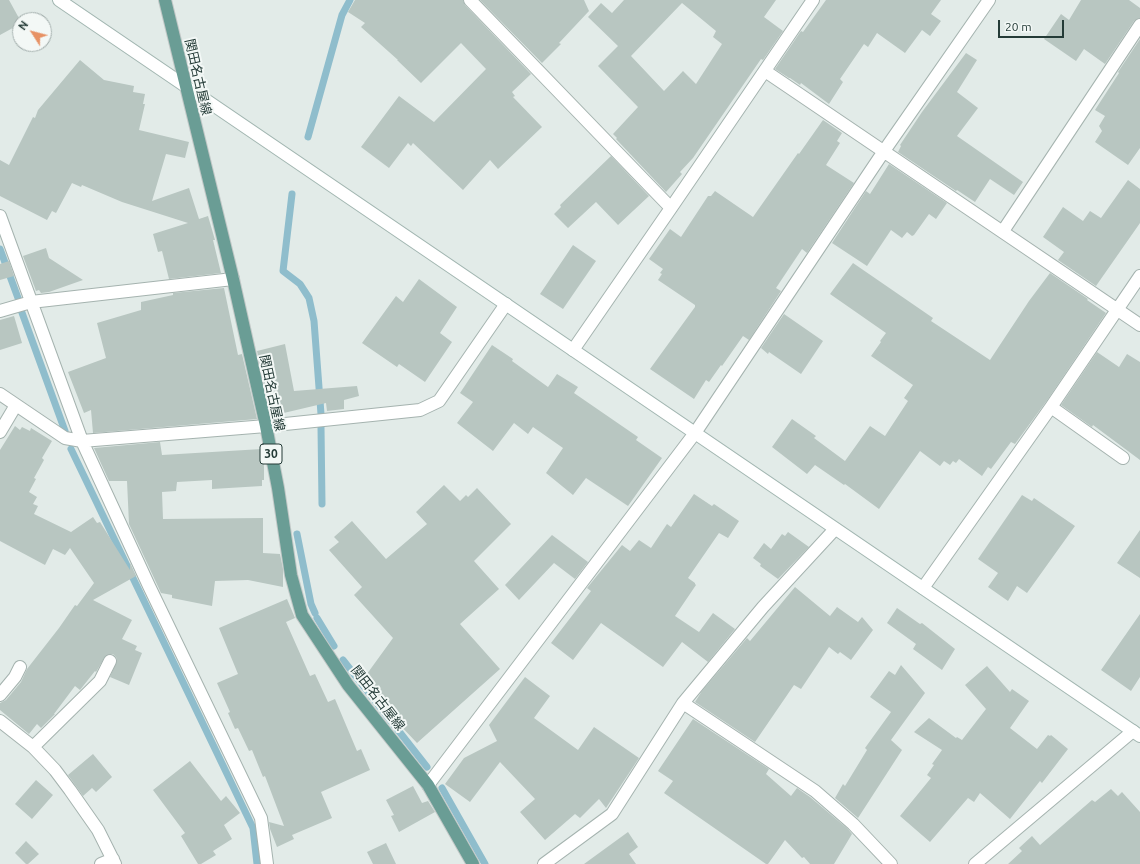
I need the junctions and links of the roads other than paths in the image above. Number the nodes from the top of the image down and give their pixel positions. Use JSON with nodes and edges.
{"nodes":[{"id":1,"x":59,"y":0,"type":"edge"},
{"id":2,"x":165,"y":0,"type":"edge"},
{"id":3,"x":470,"y":0,"type":"edge"},
{"id":4,"x":813,"y":0,"type":"edge"},
{"id":5,"x":989,"y":0,"type":"edge"},
{"id":6,"x":1140,"y":25,"type":"edge"},
{"id":7,"x":765,"y":71,"type":"junction"},
{"id":8,"x":185,"y":85,"type":"junction"},
{"id":9,"x":884,"y":151,"type":"junction"},
{"id":10,"x":671,"y":208,"type":"junction"},
{"id":11,"x":0,"y":216,"type":"edge"},
{"id":12,"x":1003,"y":231,"type":"junction"},
{"id":13,"x":1140,"y":276,"type":"edge"},
{"id":14,"x":232,"y":279,"type":"junction"},
{"id":15,"x":31,"y":302,"type":"junction"},
{"id":16,"x":506,"y":304,"type":"junction"},
{"id":17,"x":1117,"y":309,"type":"junction"},
{"id":18,"x":0,"y":311,"type":"edge"},
{"id":19,"x":1140,"y":325,"type":"edge"},
{"id":20,"x":572,"y":350,"type":"junction"},
{"id":21,"x":0,"y":394,"type":"edge"},
{"id":22,"x":16,"y":405,"type":"junction"},
{"id":23,"x":1051,"y":408,"type":"junction"},
{"id":24,"x":266,"y":426,"type":"junction"},
{"id":25,"x":0,"y":432,"type":"edge"},
{"id":26,"x":694,"y":433,"type":"junction"},
{"id":27,"x":82,"y":441,"type":"junction"},
{"id":28,"x":1123,"y":458,"type":"dead end"},
{"id":29,"x":835,"y":528,"type":"junction"},
{"id":30,"x":922,"y":588,"type":"junction"},
{"id":31,"x":110,"y":661,"type":"dead end"},
{"id":32,"x":20,"y":667,"type":"dead end"},
{"id":33,"x":0,"y":695,"type":"edge"},
{"id":34,"x":683,"y":703,"type":"junction"},
{"id":35,"x":0,"y":722,"type":"edge"},
{"id":36,"x":1136,"y":734,"type":"edge"},
{"id":37,"x":33,"y":747,"type":"junction"},
{"id":38,"x":428,"y":785,"type":"junction"},
{"id":39,"x":114,"y":861,"type":"edge"},
{"id":40,"x":977,"y":863,"type":"edge"},
{"id":41,"x":101,"y":864,"type":"edge"},
{"id":42,"x":267,"y":864,"type":"edge"},
{"id":43,"x":473,"y":864,"type":"edge"},
{"id":44,"x":544,"y":864,"type":"edge"},
{"id":45,"x":891,"y":864,"type":"edge"}],
"edges":[{"from":1,"to":8,"type":"street"},
{"from":2,"to":8,"type":"main road","name":"関田名古屋線","number":"30"},
{"from":3,"to":10,"type":"street"},
{"from":4,"to":7,"type":"street"},
{"from":5,"to":9,"type":"street"},
{"from":6,"to":12,"type":"street"},
{"from":7,"to":9,"type":"street"},
{"from":7,"to":10,"type":"street"},
{"from":8,"to":14,"type":"main road","name":"関田名古屋線","number":"30"},
{"from":8,"to":16,"type":"street"},
{"from":9,"to":12,"type":"street"},
{"from":9,"to":26,"type":"street"},
{"from":10,"to":20,"type":"street"},
{"from":11,"to":15,"type":"street"},
{"from":12,"to":17,"type":"street"},
{"from":13,"to":17,"type":"street"},
{"from":14,"to":15,"type":"street"},
{"from":14,"to":24,"type":"main road","name":"関田名古屋線","number":"30"},
{"from":15,"to":18,"type":"street"},
{"from":15,"to":27,"type":"street"},
{"from":16,"to":20,"type":"street"},
{"from":16,"to":24,"type":"street"},
{"from":17,"to":19,"type":"street"},
{"from":17,"to":23,"type":"street"},
{"from":20,"to":26,"type":"street"},
{"from":21,"to":22,"type":"street"},
{"from":22,"to":25,"type":"street"},
{"from":22,"to":27,"type":"street"},
{"from":23,"to":28,"type":"street"},
{"from":23,"to":30,"type":"street"},
{"from":24,"to":27,"type":"street"},
{"from":24,"to":38,"type":"main road","name":"関田名古屋線","number":"30"},
{"from":26,"to":29,"type":"street"},
{"from":26,"to":38,"type":"street"},
{"from":27,"to":42,"type":"street"},
{"from":29,"to":30,"type":"street"},
{"from":29,"to":34,"type":"street"},
{"from":30,"to":36,"type":"street"},
{"from":31,"to":37,"type":"street"},
{"from":32,"to":33,"type":"street"},
{"from":34,"to":44,"type":"street"},
{"from":34,"to":45,"type":"street"},
{"from":35,"to":37,"type":"street"},
{"from":36,"to":40,"type":"street"},
{"from":37,"to":39,"type":"street"},
{"from":38,"to":43,"type":"main road","name":"関田名古屋線","number":"30"},
{"from":39,"to":41,"type":"street"}]}
